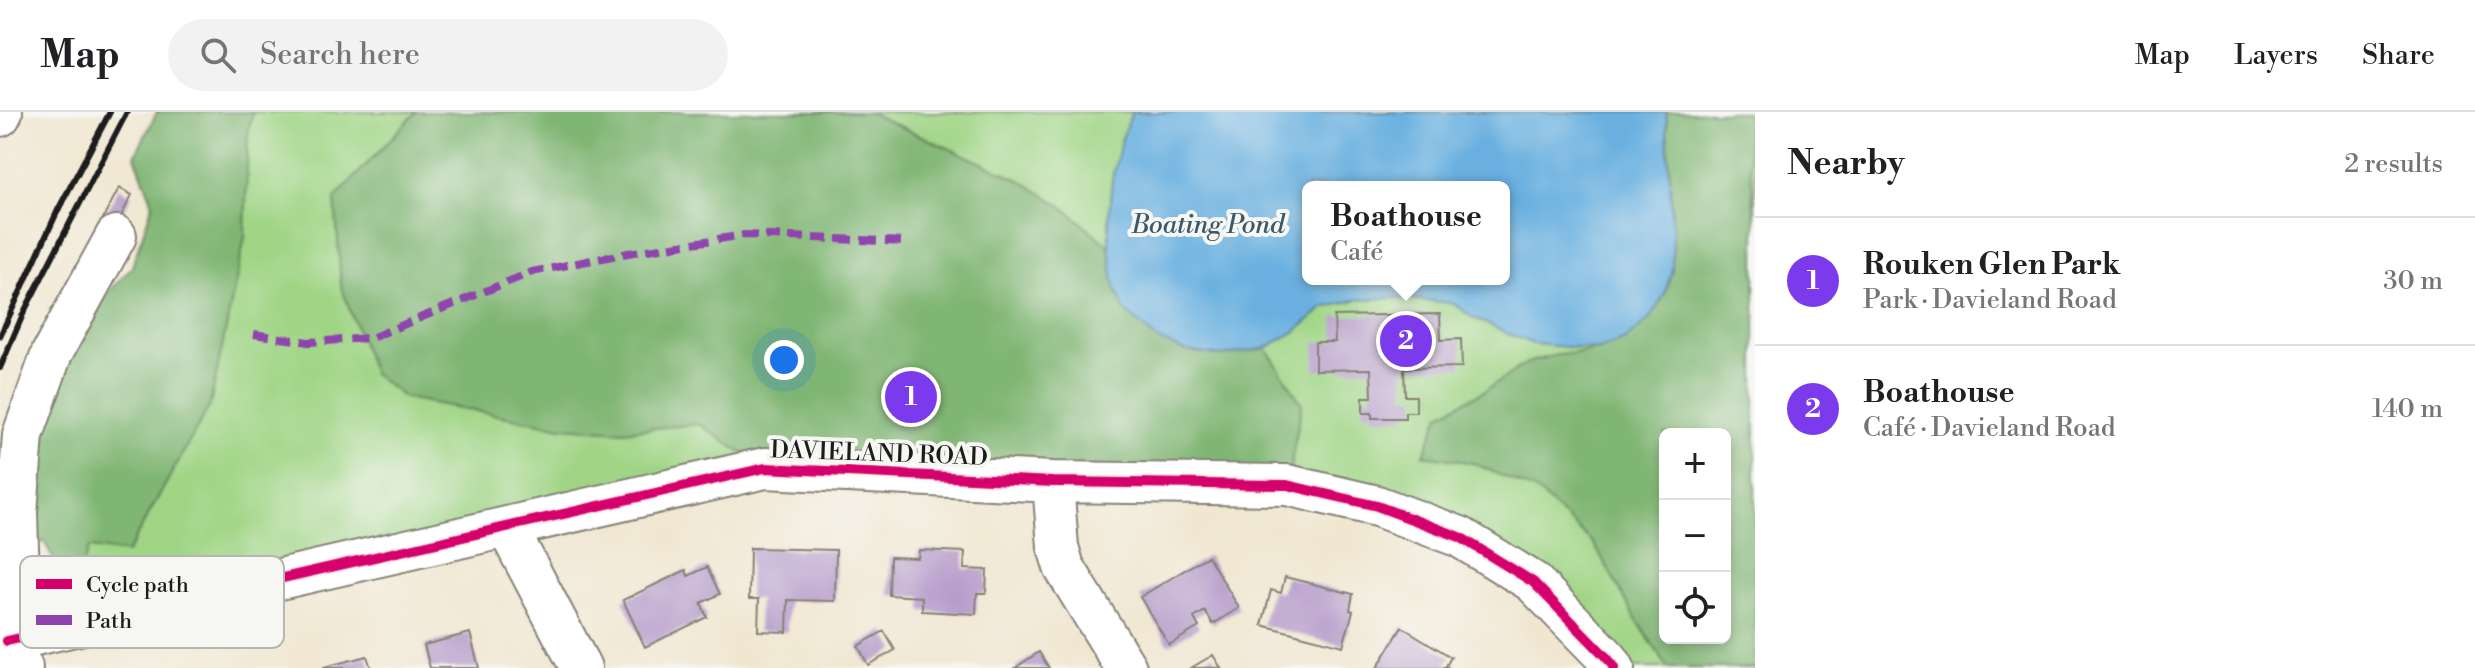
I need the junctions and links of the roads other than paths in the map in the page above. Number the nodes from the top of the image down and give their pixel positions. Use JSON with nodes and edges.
{"nodes":[{"id":1,"x":116,"y":236,"type":"dead end"},
{"id":2,"x":1053,"y":482,"type":"junction"},
{"id":3,"x":507,"y":527,"type":"junction"},
{"id":4,"x":284,"y":580,"type":"edge"},
{"id":5,"x":7,"y":645,"type":"edge"},
{"id":6,"x":581,"y":668,"type":"edge"},
{"id":7,"x":1126,"y":668,"type":"edge"},
{"id":8,"x":1614,"y":668,"type":"edge"}],
"edges":[{"from":1,"to":5,"type":"street"},
{"from":2,"to":3,"type":"street","name":"DAVIELAND ROAD"},
{"from":2,"to":7,"type":"street"},
{"from":2,"to":8,"type":"street","name":"DAVIELAND ROAD"},
{"from":3,"to":4,"type":"street","name":"DAVIELAND ROAD"},
{"from":3,"to":6,"type":"street"}]}
